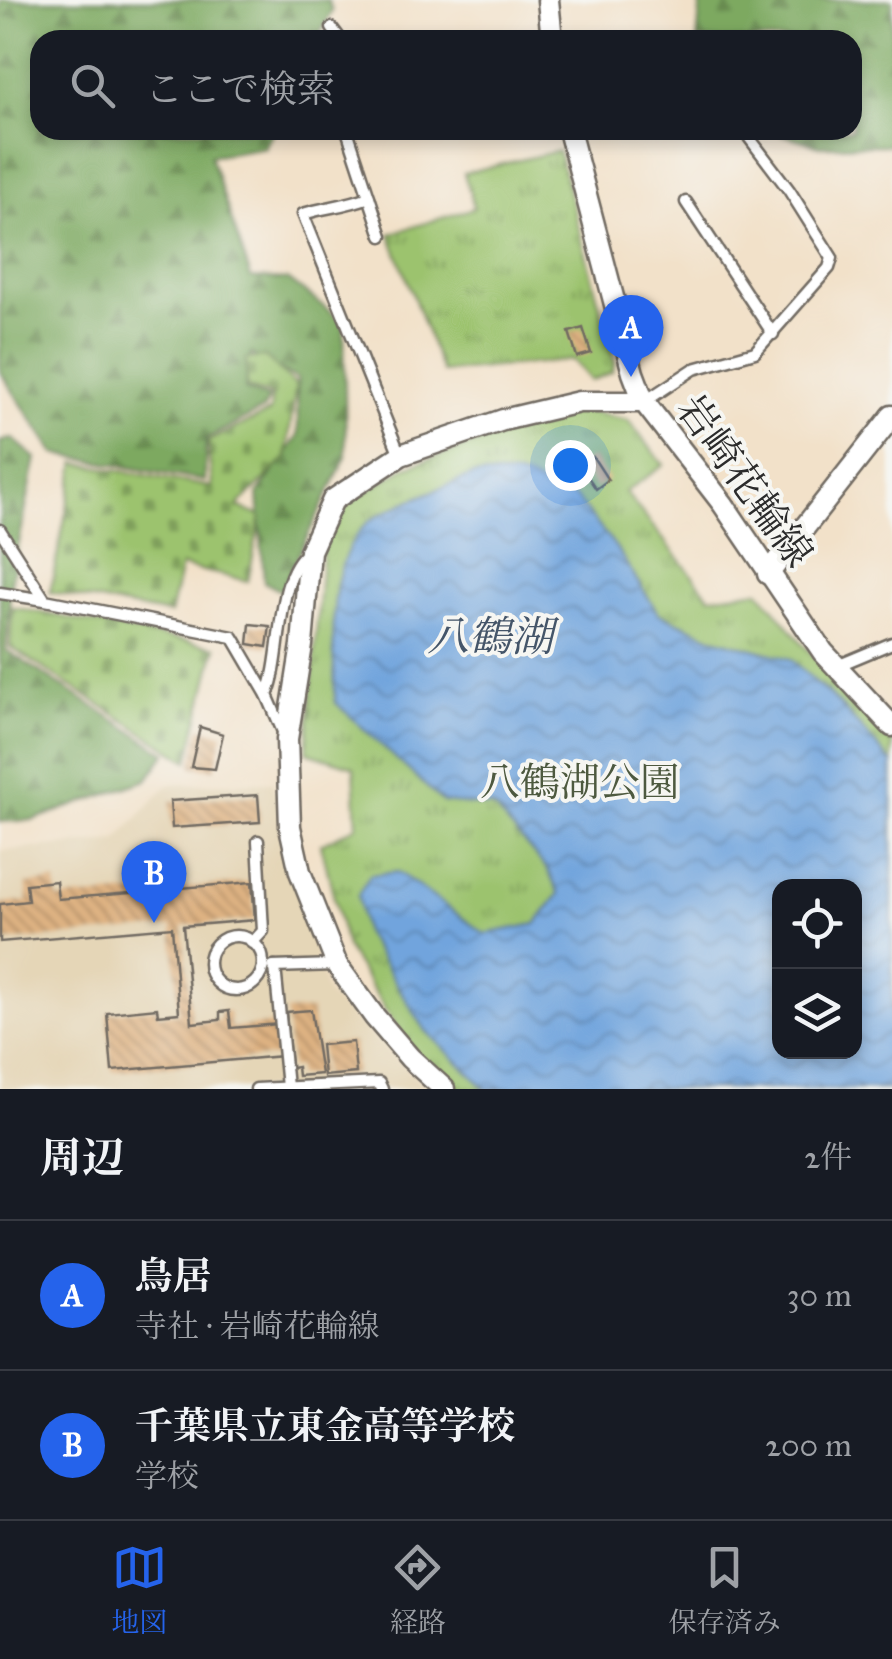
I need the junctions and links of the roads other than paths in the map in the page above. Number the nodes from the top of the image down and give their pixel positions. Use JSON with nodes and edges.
{"nodes":[{"id":1,"x":554,"y":1,"type":"edge"},
{"id":2,"x":553,"y":30,"type":"edge"},
{"id":3,"x":352,"y":140,"type":"edge"},
{"id":4,"x":572,"y":140,"type":"edge"},
{"id":5,"x":751,"y":140,"type":"edge"},
{"id":6,"x":369,"y":197,"type":"junction"},
{"id":7,"x":686,"y":202,"type":"dead end"},
{"id":8,"x":382,"y":236,"type":"dead end"},
{"id":9,"x":774,"y":334,"type":"junction"},
{"id":10,"x":644,"y":402,"type":"junction"},
{"id":11,"x":892,"y":416,"type":"edge"},
{"id":12,"x":400,"y":455,"type":"junction"},
{"id":13,"x":0,"y":530,"type":"edge"},
{"id":14,"x":310,"y":550,"type":"junction"},
{"id":15,"x":768,"y":574,"type":"junction"},
{"id":16,"x":0,"y":593,"type":"edge"},
{"id":17,"x":45,"y":600,"type":"junction"},
{"id":18,"x":279,"y":638,"type":"junction"},
{"id":19,"x":892,"y":643,"type":"edge"},
{"id":20,"x":302,"y":645,"type":"junction"},
{"id":21,"x":836,"y":666,"type":"junction"},
{"id":22,"x":267,"y":696,"type":"junction"},
{"id":23,"x":892,"y":726,"type":"edge"},
{"id":24,"x":287,"y":739,"type":"junction"},
{"id":25,"x":258,"y":841,"type":"dead end"},
{"id":26,"x":252,"y":942,"type":"junction"},
{"id":27,"x":337,"y":965,"type":"junction"},
{"id":28,"x":275,"y":967,"type":"junction"},
{"id":29,"x":262,"y":968,"type":"junction"},
{"id":30,"x":287,"y":1087,"type":"edge"},
{"id":31,"x":256,"y":1089,"type":"edge"},
{"id":32,"x":382,"y":1089,"type":"edge"},
{"id":33,"x":444,"y":1089,"type":"edge"}],
"edges":[{"from":1,"to":2,"type":"street"},
{"from":3,"to":6,"type":"lane"},
{"from":4,"to":10,"type":"street","name":"岩崎花輪線"},
{"from":5,"to":9,"type":"lane"},
{"from":6,"to":8,"type":"lane"},
{"from":6,"to":12,"type":"lane"},
{"from":7,"to":9,"type":"lane"},
{"from":9,"to":10,"type":"lane"},
{"from":10,"to":12,"type":"street"},
{"from":10,"to":15,"type":"street","name":"岩崎花輪線"},
{"from":11,"to":15,"type":"street"},
{"from":12,"to":14,"type":"street"},
{"from":13,"to":17,"type":"lane"},
{"from":14,"to":18,"type":"lane"},
{"from":14,"to":20,"type":"street"},
{"from":15,"to":21,"type":"street","name":"岩崎花輪線"},
{"from":16,"to":17,"type":"lane"},
{"from":17,"to":22,"type":"lane"},
{"from":18,"to":20,"type":"lane"},
{"from":18,"to":22,"type":"lane"},
{"from":19,"to":21,"type":"lane"},
{"from":20,"to":24,"type":"street"},
{"from":21,"to":23,"type":"street","name":"岩崎花輪線"},
{"from":22,"to":24,"type":"lane"},
{"from":24,"to":27,"type":"street"},
{"from":25,"to":26,"type":"lane"},
{"from":26,"to":29,"type":"lane"},
{"from":26,"to":29,"type":"lane"},
{"from":27,"to":28,"type":"lane"},
{"from":27,"to":33,"type":"street"},
{"from":28,"to":29,"type":"lane"},
{"from":28,"to":30,"type":"lane"},
{"from":30,"to":31,"type":"lane"},
{"from":30,"to":32,"type":"lane"}]}
